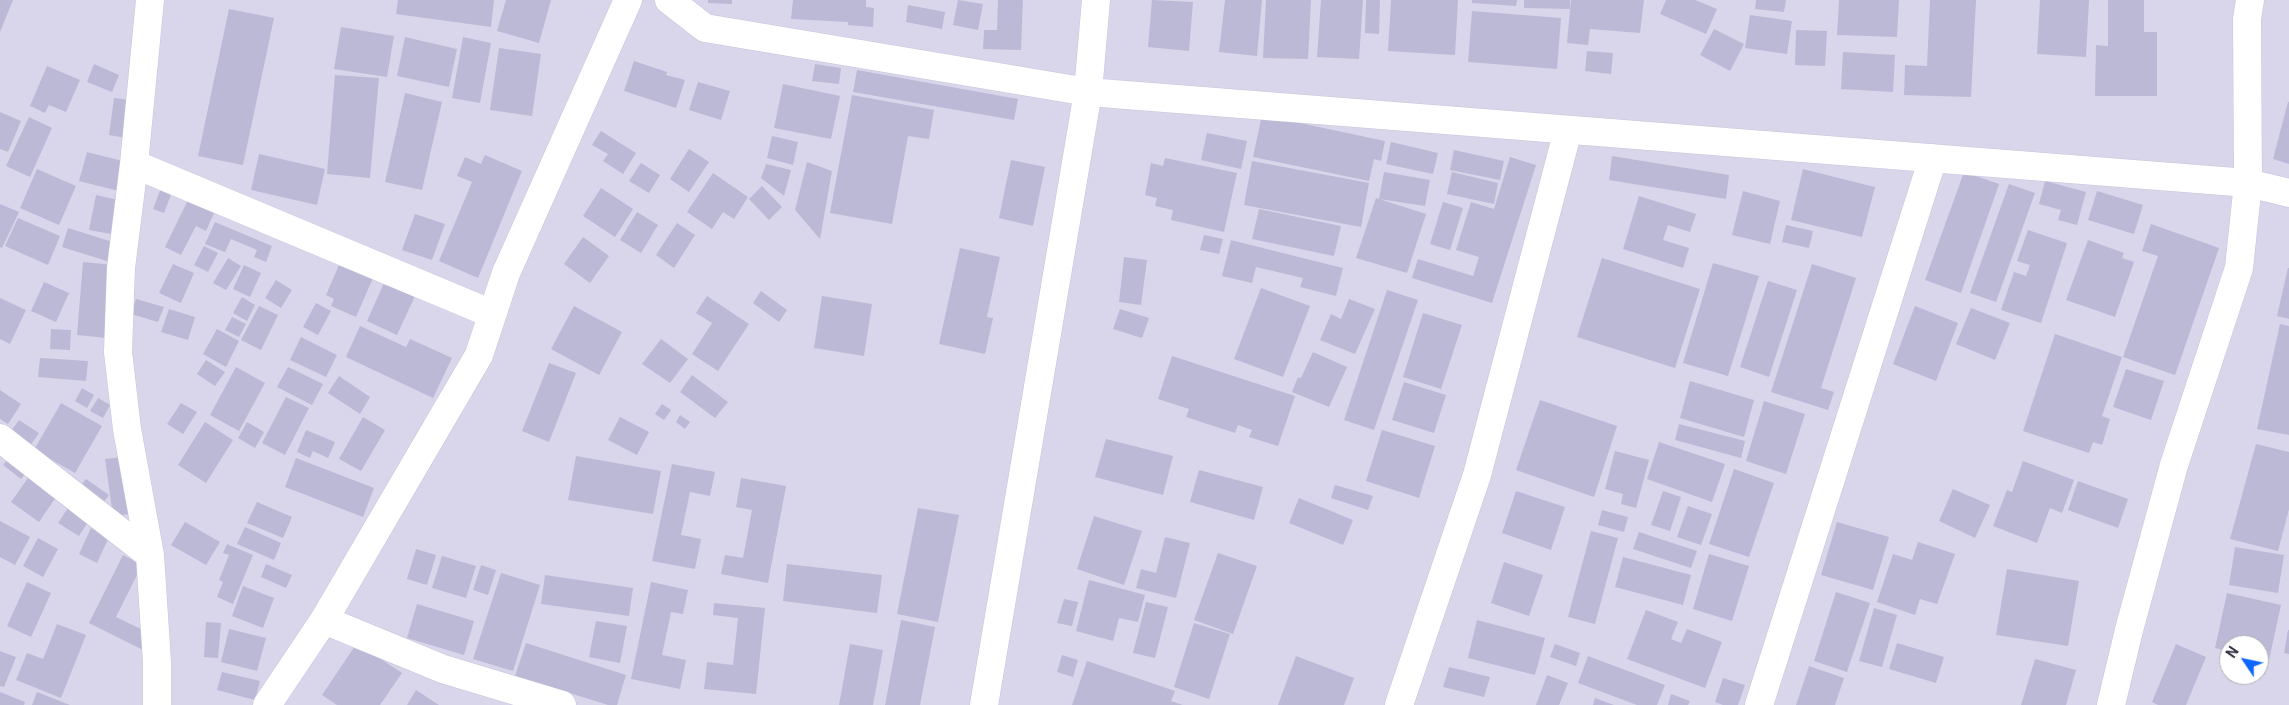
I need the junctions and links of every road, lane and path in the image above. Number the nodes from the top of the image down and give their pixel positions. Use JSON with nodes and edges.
{"nodes":[{"id":1,"x":150,"y":0,"type":"edge"},
{"id":2,"x":628,"y":0,"type":"edge"},
{"id":3,"x":669,"y":0,"type":"edge"},
{"id":4,"x":1096,"y":0,"type":"edge"},
{"id":5,"x":2250,"y":0,"type":"edge"},
{"id":6,"x":1088,"y":92,"type":"junction"},
{"id":7,"x":1568,"y":130,"type":"junction"},
{"id":8,"x":1933,"y":158,"type":"junction"},
{"id":9,"x":134,"y":164,"type":"junction"},
{"id":10,"x":2248,"y":183,"type":"junction"},
{"id":11,"x":2289,"y":193,"type":"edge"},
{"id":12,"x":492,"y":314,"type":"junction"},
{"id":13,"x":0,"y":438,"type":"edge"},
{"id":14,"x":150,"y":554,"type":"junction"},
{"id":15,"x":324,"y":620,"type":"junction"},
{"id":16,"x":157,"y":705,"type":"edge"},
{"id":17,"x":267,"y":705,"type":"edge"},
{"id":18,"x":562,"y":705,"type":"edge"},
{"id":19,"x":984,"y":705,"type":"edge"},
{"id":20,"x":1399,"y":705,"type":"edge"},
{"id":21,"x":1759,"y":705,"type":"edge"},
{"id":22,"x":2111,"y":705,"type":"edge"}],
"edges":[{"from":1,"to":9,"type":"street"},
{"from":2,"to":12,"type":"street"},
{"from":3,"to":6,"type":"street"},
{"from":4,"to":6,"type":"street"},
{"from":5,"to":10,"type":"street"},
{"from":6,"to":7,"type":"street"},
{"from":6,"to":19,"type":"street"},
{"from":7,"to":8,"type":"street"},
{"from":7,"to":20,"type":"street"},
{"from":8,"to":10,"type":"street"},
{"from":8,"to":21,"type":"street"},
{"from":9,"to":12,"type":"street"},
{"from":9,"to":14,"type":"street"},
{"from":10,"to":11,"type":"street"},
{"from":10,"to":22,"type":"street"},
{"from":12,"to":15,"type":"street"},
{"from":13,"to":14,"type":"street"},
{"from":14,"to":16,"type":"street"},
{"from":15,"to":17,"type":"street"},
{"from":15,"to":18,"type":"street"}]}
